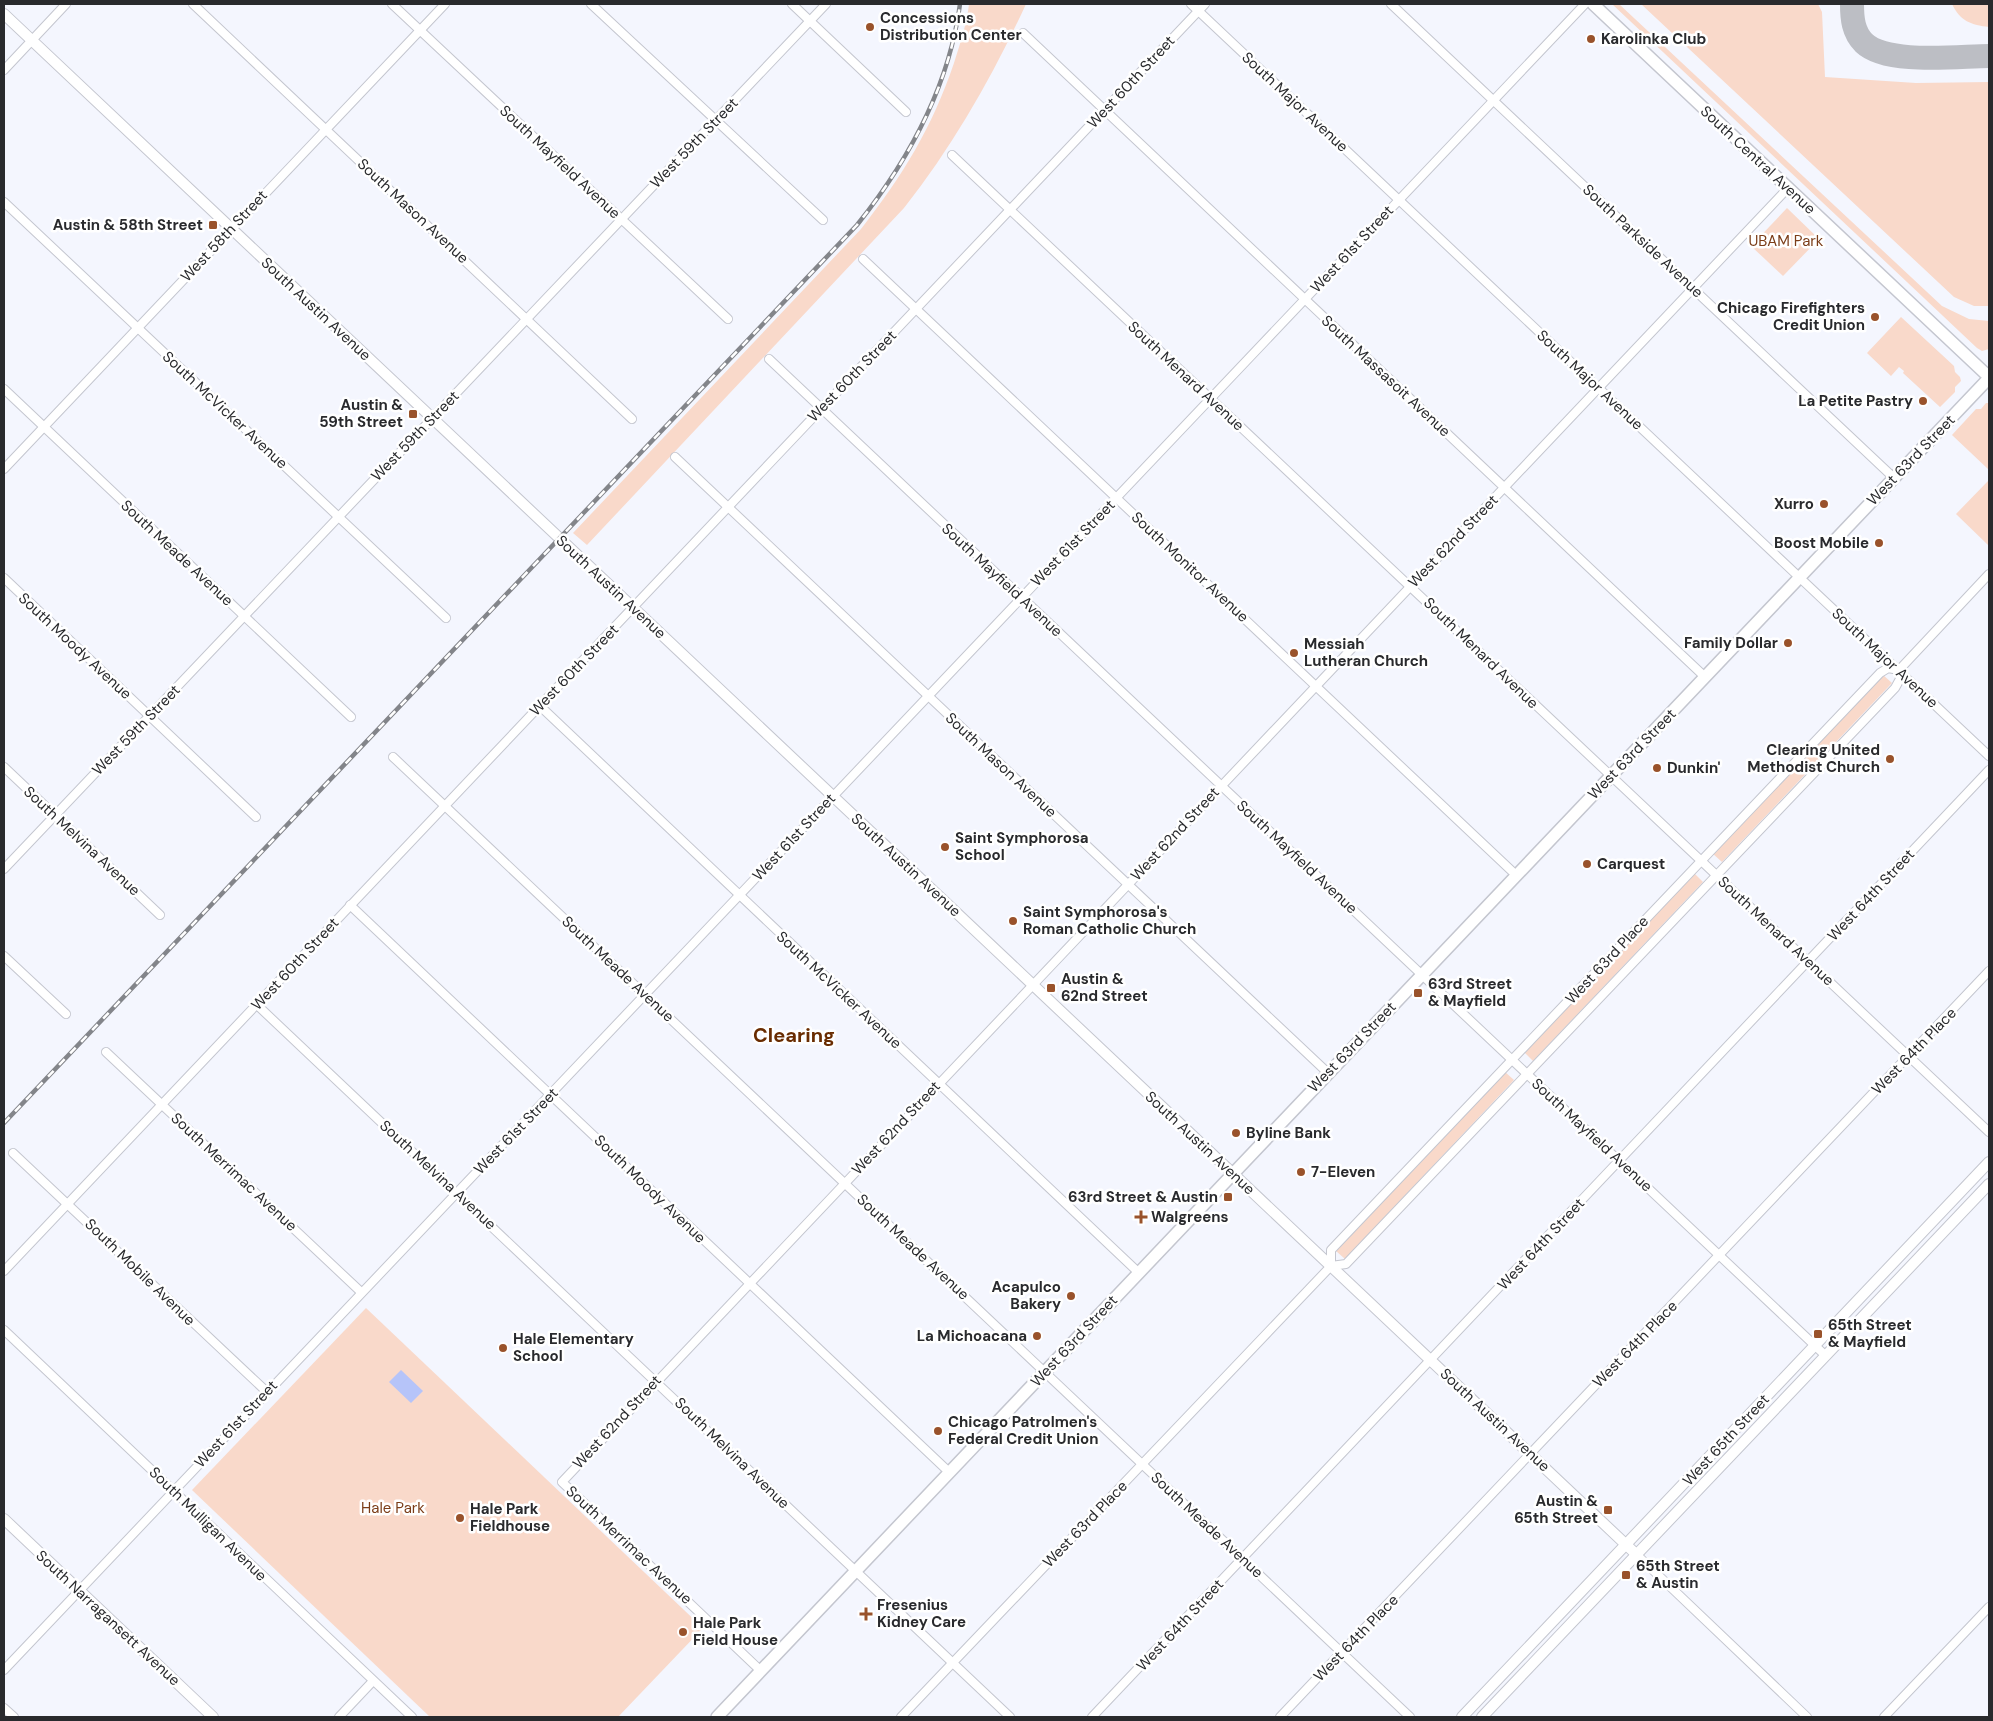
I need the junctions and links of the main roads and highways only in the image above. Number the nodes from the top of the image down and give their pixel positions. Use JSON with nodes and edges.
{"nodes":[{"id":1,"x":1593,"y":4,"type":"edge"},
{"id":2,"x":1989,"y":378,"type":"edge"},
{"id":3,"x":717,"y":1717,"type":"edge"}],
"edges":[{"from":1,"to":2,"type":"main road","name":"South Central Avenue"},
{"from":2,"to":3,"type":"main road","name":"West 63rd Street"}]}
